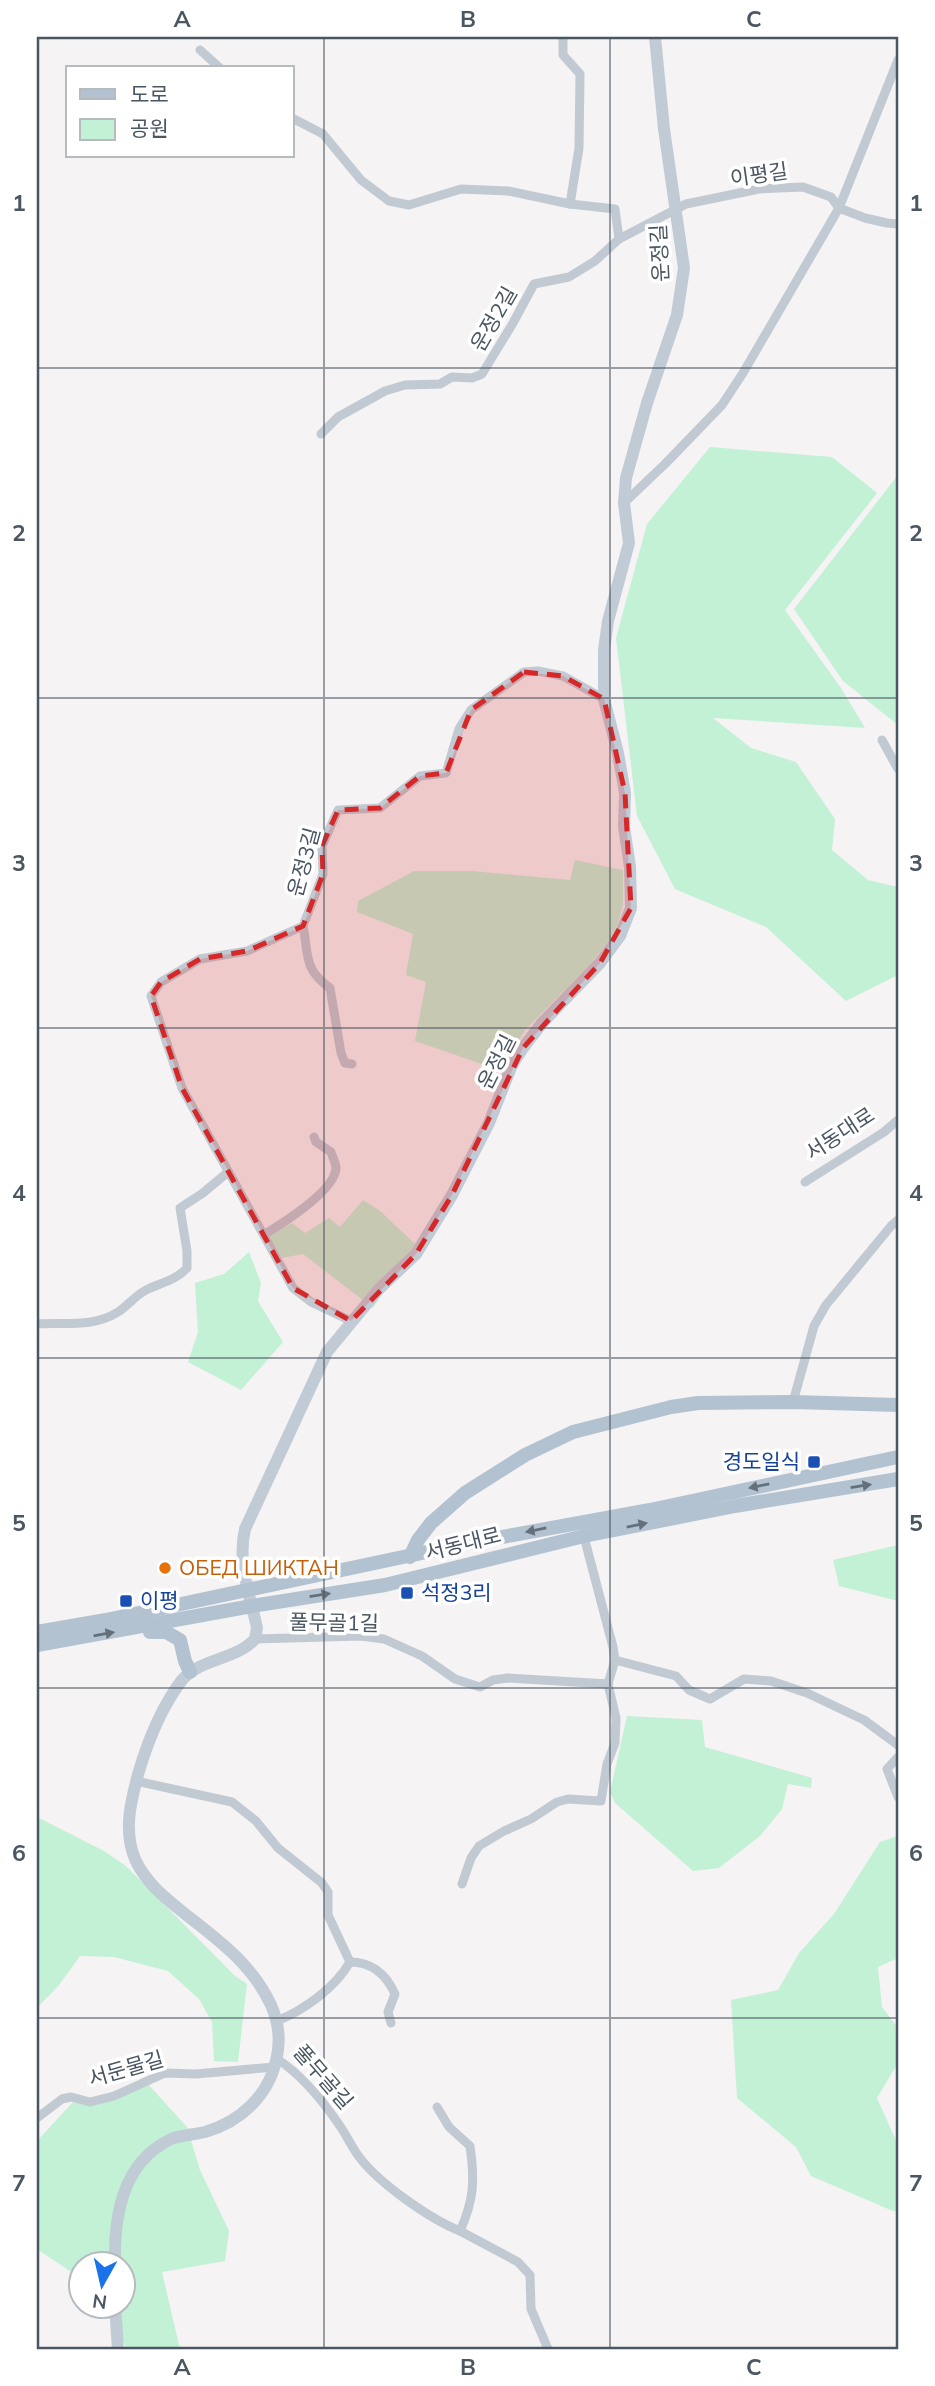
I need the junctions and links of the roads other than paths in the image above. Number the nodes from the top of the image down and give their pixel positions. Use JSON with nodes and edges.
{"nodes":[{"id":1,"x":564,"y":37,"type":"edge"},
{"id":2,"x":655,"y":37,"type":"edge"},
{"id":3,"x":200,"y":50,"type":"dead end"},
{"id":4,"x":898,"y":60,"type":"edge"},
{"id":5,"x":218,"y":66,"type":"edge"},
{"id":6,"x":294,"y":119,"type":"edge"},
{"id":7,"x":570,"y":204,"type":"junction"},
{"id":8,"x":677,"y":207,"type":"junction"},
{"id":9,"x":839,"y":208,"type":"junction"},
{"id":10,"x":898,"y":224,"type":"edge"},
{"id":11,"x":619,"y":239,"type":"junction"},
{"id":12,"x":321,"y":434,"type":"dead end"},
{"id":13,"x":624,"y":503,"type":"junction"},
{"id":14,"x":604,"y":699,"type":"junction"},
{"id":15,"x":882,"y":740,"type":"dead end"},
{"id":16,"x":898,"y":769,"type":"edge"},
{"id":17,"x":303,"y":926,"type":"junction"},
{"id":18,"x":352,"y":1064,"type":"dead end"},
{"id":19,"x":898,"y":1120,"type":"edge"},
{"id":20,"x":314,"y":1136,"type":"dead end"},
{"id":21,"x":228,"y":1172,"type":"junction"},
{"id":22,"x":805,"y":1182,"type":"dead end"},
{"id":23,"x":898,"y":1220,"type":"edge"},
{"id":24,"x":265,"y":1234,"type":"junction"},
{"id":25,"x":351,"y":1321,"type":"junction"},
{"id":26,"x":37,"y":1324,"type":"edge"},
{"id":27,"x":793,"y":1402,"type":"junction"},
{"id":28,"x":898,"y":1405,"type":"edge"},
{"id":29,"x":898,"y":1457,"type":"edge"},
{"id":30,"x":898,"y":1479,"type":"edge"},
{"id":31,"x":582,"y":1528,"type":"junction"},
{"id":32,"x":410,"y":1557,"type":"junction"},
{"id":33,"x":249,"y":1591,"type":"junction"},
{"id":34,"x":252,"y":1606,"type":"junction"},
{"id":35,"x":138,"y":1628,"type":"junction"},
{"id":36,"x":37,"y":1632,"type":"edge"},
{"id":37,"x":255,"y":1639,"type":"junction"},
{"id":38,"x":37,"y":1645,"type":"edge"},
{"id":39,"x":615,"y":1660,"type":"junction"},
{"id":40,"x":190,"y":1672,"type":"junction"},
{"id":41,"x":608,"y":1684,"type":"junction"},
{"id":42,"x":898,"y":1745,"type":"edge"},
{"id":43,"x":898,"y":1757,"type":"edge"},
{"id":44,"x":136,"y":1781,"type":"junction"},
{"id":45,"x":898,"y":1797,"type":"edge"},
{"id":46,"x":462,"y":1884,"type":"dead end"},
{"id":47,"x":349,"y":1962,"type":"junction"},
{"id":48,"x":277,"y":2021,"type":"junction"},
{"id":49,"x":391,"y":2024,"type":"dead end"},
{"id":50,"x":276,"y":2063,"type":"junction"},
{"id":51,"x":437,"y":2107,"type":"dead end"},
{"id":52,"x":37,"y":2118,"type":"edge"},
{"id":53,"x":460,"y":2231,"type":"junction"},
{"id":54,"x":114,"y":2250,"type":"edge"},
{"id":55,"x":116,"y":2320,"type":"edge"},
{"id":56,"x":118,"y":2349,"type":"edge"},
{"id":57,"x":548,"y":2349,"type":"edge"}],
"edges":[{"from":1,"to":7,"type":"street"},
{"from":2,"to":8,"type":"street","name":"운정길"},
{"from":3,"to":5,"type":"street"},
{"from":4,"to":9,"type":"street"},
{"from":6,"to":7,"type":"street"},
{"from":7,"to":11,"type":"street"},
{"from":8,"to":9,"type":"street","name":"이평길"},
{"from":8,"to":11,"type":"street","name":"운정2길"},
{"from":8,"to":13,"type":"street","name":"운정길"},
{"from":9,"to":10,"type":"street","name":"이평길"},
{"from":9,"to":13,"type":"street"},
{"from":11,"to":12,"type":"street","name":"운정2길"},
{"from":13,"to":14,"type":"street","name":"운정길"},
{"from":14,"to":17,"type":"street","name":"운정3길"},
{"from":14,"to":25,"type":"street","name":"운정길"},
{"from":15,"to":16,"type":"street"},
{"from":17,"to":18,"type":"street","name":"운정3길"},
{"from":17,"to":21,"type":"street","name":"운정3길"},
{"from":19,"to":22,"type":"street","name":"서동대로"},
{"from":20,"to":24,"type":"street"},
{"from":21,"to":24,"type":"street","name":"운정3길"},
{"from":21,"to":26,"type":"street"},
{"from":23,"to":27,"type":"street"},
{"from":24,"to":25,"type":"street","name":"운정3길"},
{"from":25,"to":33,"type":"street","name":"운정길"},
{"from":27,"to":28,"type":"main road","name":"서동대로"},
{"from":27,"to":32,"type":"main road","name":"서동대로"},
{"from":29,"to":31,"type":"main road","name":"서동대로","one_way":true},
{"from":31,"to":30,"type":"main road","name":"서동대로","one_way":true},
{"from":31,"to":32,"type":"main road","name":"서동대로","one_way":true},
{"from":34,"to":31,"type":"main road","name":"서동대로","one_way":true},
{"from":31,"to":39,"type":"street"},
{"from":32,"to":33,"type":"main road","name":"서동대로"},
{"from":33,"to":34,"type":"street","name":"운정길"},
{"from":33,"to":36,"type":"main road","name":"서동대로"},
{"from":34,"to":35,"type":"main road","name":"서동대로"},
{"from":34,"to":37,"type":"street"},
{"from":38,"to":35,"type":"main road","name":"서동대로","one_way":true},
{"from":35,"to":40,"type":"main road"},
{"from":37,"to":40,"type":"street"},
{"from":37,"to":41,"type":"street","name":"풀무골1길"},
{"from":39,"to":41,"type":"street"},
{"from":39,"to":42,"type":"street"},
{"from":40,"to":44,"type":"street","name":"풀무골길"},
{"from":41,"to":46,"type":"street"},
{"from":43,"to":45,"type":"street"},
{"from":44,"to":47,"type":"street"},
{"from":44,"to":48,"type":"street","name":"풀무골길"},
{"from":47,"to":48,"type":"street"},
{"from":47,"to":49,"type":"street"},
{"from":48,"to":50,"type":"street","name":"풀무골길"},
{"from":50,"to":52,"type":"street","name":"서둔물길"},
{"from":50,"to":53,"type":"street","name":"풀무골길"},
{"from":50,"to":54,"type":"street"},
{"from":51,"to":53,"type":"street"},
{"from":53,"to":57,"type":"street","name":"풀무골길"},
{"from":55,"to":56,"type":"street"}]}
